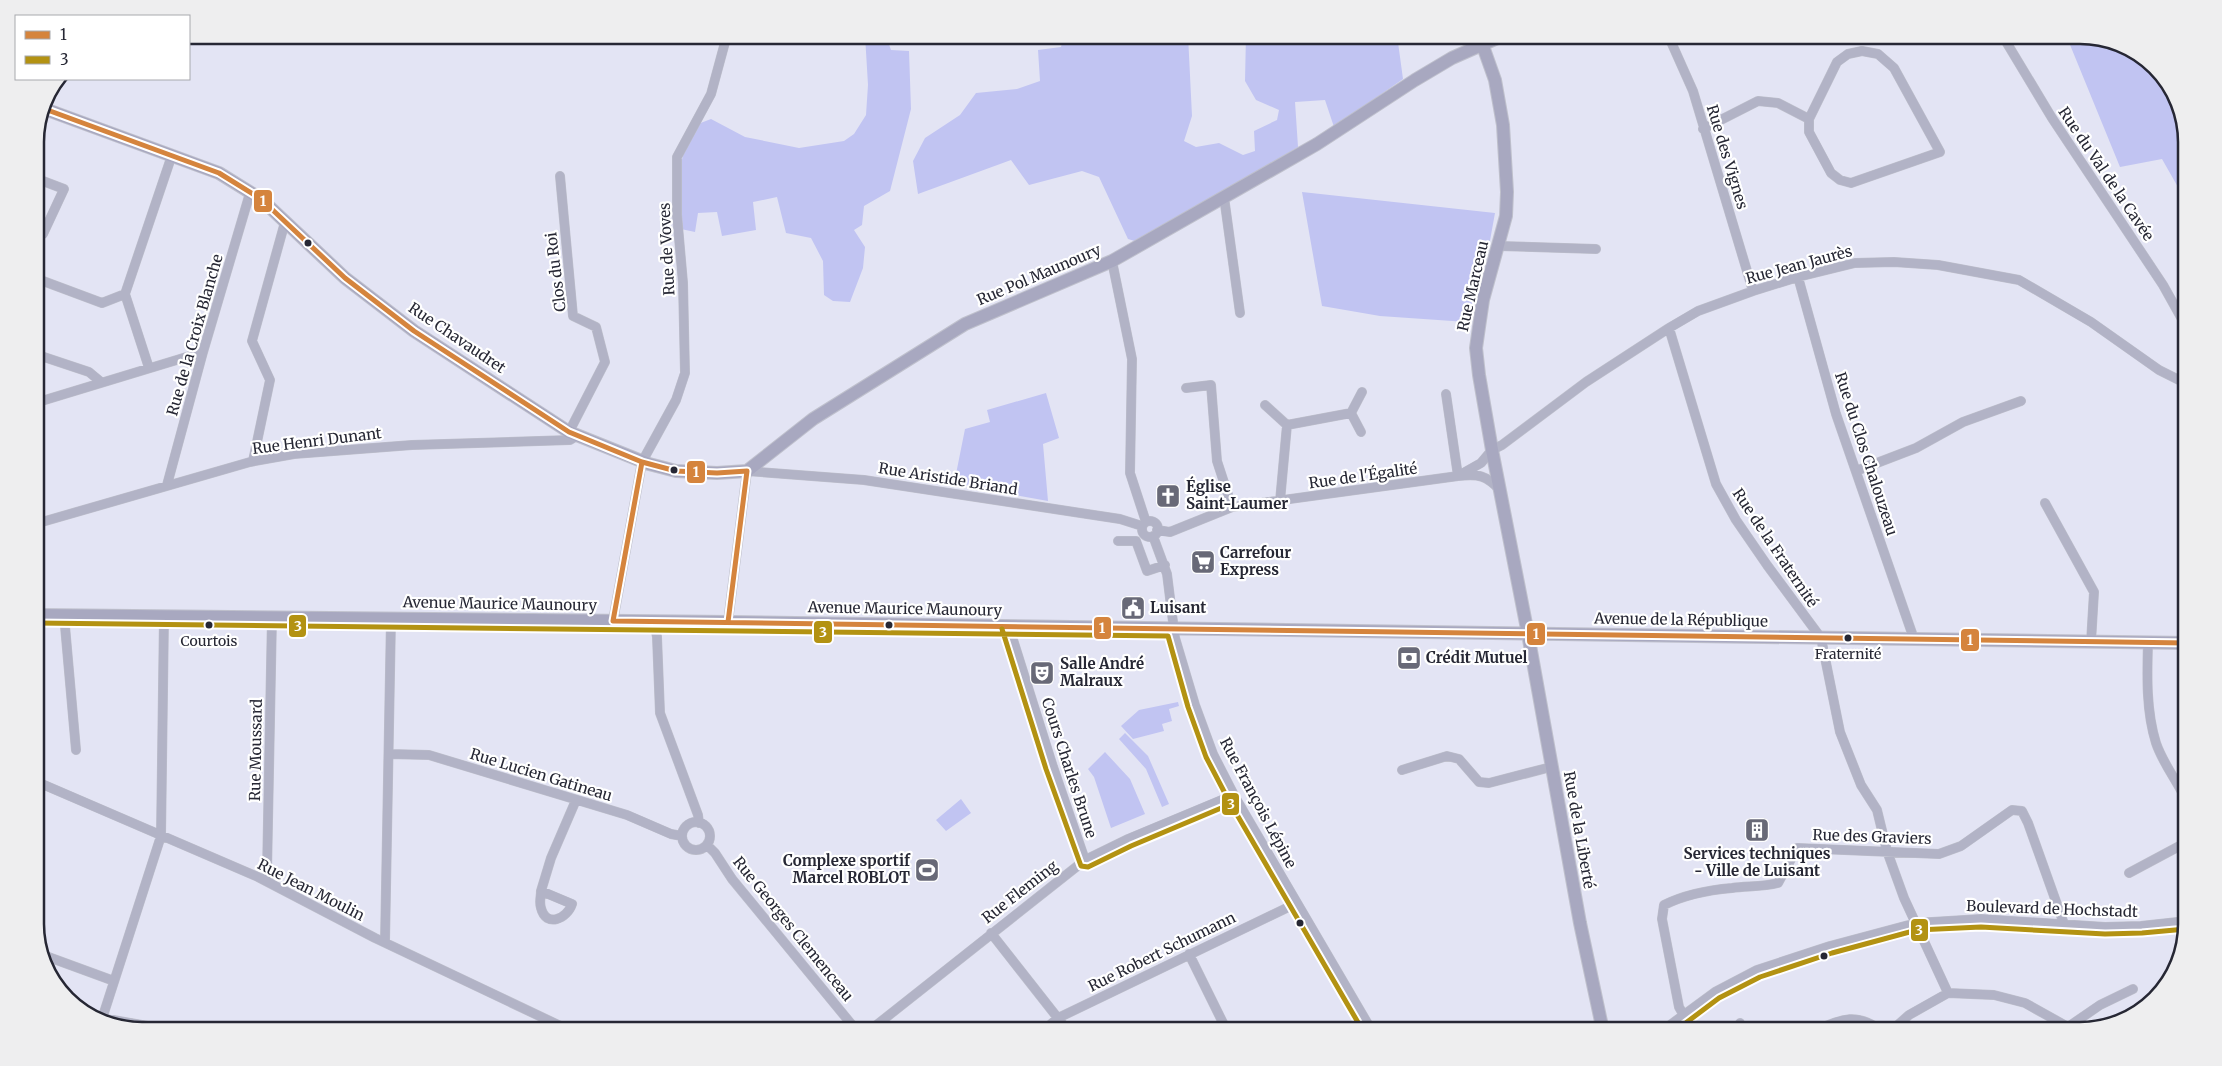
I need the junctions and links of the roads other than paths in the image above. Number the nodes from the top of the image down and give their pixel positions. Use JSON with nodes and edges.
{"nodes":[{"id":1,"x":724,"y":44,"type":"edge"},
{"id":2,"x":1474,"y":44,"type":"edge"},
{"id":3,"x":1482,"y":44,"type":"edge"},
{"id":4,"x":1672,"y":44,"type":"edge"},
{"id":5,"x":2007,"y":44,"type":"edge"},
{"id":6,"x":49,"y":110,"type":"edge"},
{"id":7,"x":1809,"y":119,"type":"junction"},
{"id":8,"x":1703,"y":129,"type":"junction"},
{"id":9,"x":176,"y":157,"type":"junction"},
{"id":10,"x":560,"y":176,"type":"dead end"},
{"id":11,"x":44,"y":181,"type":"edge"},
{"id":12,"x":250,"y":193,"type":"junction"},
{"id":13,"x":1224,"y":197,"type":"junction"},
{"id":14,"x":285,"y":222,"type":"junction"},
{"id":15,"x":44,"y":232,"type":"edge"},
{"id":16,"x":1499,"y":246,"type":"junction"},
{"id":17,"x":1596,"y":249,"type":"dead end"},
{"id":18,"x":1112,"y":261,"type":"junction"},
{"id":19,"x":1798,"y":277,"type":"junction"},
{"id":20,"x":44,"y":281,"type":"edge"},
{"id":21,"x":1753,"y":290,"type":"junction"},
{"id":22,"x":125,"y":294,"type":"junction"},
{"id":23,"x":2178,"y":312,"type":"edge"},
{"id":24,"x":1240,"y":313,"type":"dead end"},
{"id":25,"x":1669,"y":328,"type":"junction"},
{"id":26,"x":203,"y":352,"type":"junction"},
{"id":27,"x":44,"y":357,"type":"edge"},
{"id":28,"x":149,"y":368,"type":"junction"},
{"id":29,"x":2178,"y":380,"type":"edge"},
{"id":30,"x":101,"y":382,"type":"junction"},
{"id":31,"x":1186,"y":388,"type":"dead end"},
{"id":32,"x":1362,"y":392,"type":"dead end"},
{"id":33,"x":1446,"y":394,"type":"dead end"},
{"id":34,"x":44,"y":400,"type":"edge"},
{"id":35,"x":2020,"y":401,"type":"dead end"},
{"id":36,"x":1266,"y":405,"type":"dead end"},
{"id":37,"x":1351,"y":414,"type":"junction"},
{"id":38,"x":1287,"y":424,"type":"junction"},
{"id":39,"x":1361,"y":432,"type":"dead end"},
{"id":40,"x":573,"y":433,"type":"junction"},
{"id":41,"x":1492,"y":450,"type":"junction"},
{"id":42,"x":254,"y":461,"type":"junction"},
{"id":43,"x":642,"y":462,"type":"junction"},
{"id":44,"x":747,"y":471,"type":"junction"},
{"id":45,"x":1856,"y":472,"type":"junction"},
{"id":46,"x":1458,"y":476,"type":"junction"},
{"id":47,"x":167,"y":485,"type":"junction"},
{"id":48,"x":1500,"y":490,"type":"junction"},
{"id":49,"x":1280,"y":501,"type":"junction"},
{"id":50,"x":2045,"y":502,"type":"dead end"},
{"id":51,"x":1232,"y":507,"type":"junction"},
{"id":52,"x":44,"y":521,"type":"edge"},
{"id":53,"x":1144,"y":524,"type":"junction"},
{"id":54,"x":1155,"y":533,"type":"junction"},
{"id":55,"x":1118,"y":541,"type":"dead end"},
{"id":56,"x":1164,"y":565,"type":"junction"},
{"id":57,"x":44,"y":615,"type":"edge"},
{"id":58,"x":64,"y":615,"type":"junction"},
{"id":59,"x":164,"y":616,"type":"junction"},
{"id":60,"x":272,"y":618,"type":"junction"},
{"id":61,"x":391,"y":619,"type":"junction"},
{"id":62,"x":613,"y":621,"type":"junction"},
{"id":63,"x":654,"y":622,"type":"junction"},
{"id":64,"x":728,"y":622,"type":"junction"},
{"id":65,"x":1009,"y":627,"type":"junction"},
{"id":66,"x":1174,"y":629,"type":"junction"},
{"id":67,"x":1528,"y":634,"type":"junction"},
{"id":68,"x":1821,"y":638,"type":"junction"},
{"id":69,"x":1914,"y":639,"type":"junction"},
{"id":70,"x":2091,"y":642,"type":"junction"},
{"id":71,"x":2148,"y":642,"type":"junction"},
{"id":72,"x":2178,"y":643,"type":"edge"},
{"id":73,"x":76,"y":750,"type":"dead end"},
{"id":74,"x":389,"y":754,"type":"junction"},
{"id":75,"x":1551,"y":767,"type":"junction"},
{"id":76,"x":1402,"y":770,"type":"dead end"},
{"id":77,"x":44,"y":785,"type":"edge"},
{"id":78,"x":2178,"y":785,"type":"edge"},
{"id":79,"x":1235,"y":797,"type":"junction"},
{"id":80,"x":576,"y":800,"type":"junction"},
{"id":81,"x":699,"y":823,"type":"junction"},
{"id":82,"x":161,"y":836,"type":"junction"},
{"id":83,"x":682,"y":836,"type":"junction"},
{"id":84,"x":707,"y":845,"type":"junction"},
{"id":85,"x":2178,"y":847,"type":"edge"},
{"id":86,"x":1887,"y":851,"type":"junction"},
{"id":87,"x":1085,"y":860,"type":"junction"},
{"id":88,"x":2129,"y":873,"type":"dead end"},
{"id":89,"x":269,"y":882,"type":"junction"},
{"id":90,"x":541,"y":891,"type":"dead end"},
{"id":91,"x":1297,"y":903,"type":"junction"},
{"id":92,"x":2178,"y":922,"type":"edge"},
{"id":93,"x":1916,"y":924,"type":"junction"},
{"id":94,"x":2064,"y":924,"type":"junction"},
{"id":95,"x":991,"y":933,"type":"junction"},
{"id":96,"x":385,"y":942,"type":"junction"},
{"id":97,"x":1189,"y":954,"type":"junction"},
{"id":98,"x":50,"y":957,"type":"edge"},
{"id":99,"x":114,"y":981,"type":"junction"},
{"id":100,"x":2133,"y":989,"type":"dead end"},
{"id":101,"x":1948,"y":993,"type":"junction"},
{"id":102,"x":103,"y":1014,"type":"edge"},
{"id":103,"x":1682,"y":1014,"type":"junction"},
{"id":104,"x":1058,"y":1018,"type":"junction"},
{"id":105,"x":552,"y":1022,"type":"edge"},
{"id":106,"x":850,"y":1022,"type":"edge"},
{"id":107,"x":881,"y":1022,"type":"edge"},
{"id":108,"x":1053,"y":1022,"type":"edge"},
{"id":109,"x":1061,"y":1022,"type":"edge"},
{"id":110,"x":1223,"y":1022,"type":"edge"},
{"id":111,"x":1367,"y":1022,"type":"edge"},
{"id":112,"x":1602,"y":1022,"type":"edge"},
{"id":113,"x":1673,"y":1022,"type":"edge"},
{"id":114,"x":1837,"y":1022,"type":"edge"},
{"id":115,"x":1866,"y":1022,"type":"edge"},
{"id":116,"x":1901,"y":1022,"type":"edge"},
{"id":117,"x":2058,"y":1022,"type":"edge"},
{"id":118,"x":2079,"y":1022,"type":"edge"}],
"edges":[{"from":1,"to":43,"type":"street","name":"Rue de Voves"},
{"from":2,"to":13,"type":"street","name":"Rue Pol Maunoury"},
{"from":3,"to":16,"type":"street","name":"Rue Marceau"},
{"from":4,"to":8,"type":"street","name":"Rue des Vignes"},
{"from":5,"to":23,"type":"street","name":"Rue du Val de la Cavée"},
{"from":6,"to":9,"type":"street","name":"Rue Chavaudret"},
{"from":7,"to":7,"type":"street"},
{"from":7,"to":8,"type":"street"},
{"from":8,"to":21,"type":"street","name":"Rue des Vignes"},
{"from":9,"to":12,"type":"street","name":"Rue Chavaudret"},
{"from":9,"to":22,"type":"street"},
{"from":10,"to":40,"type":"street","name":"Clos du Roi"},
{"from":11,"to":15,"type":"street"},
{"from":12,"to":14,"type":"street","name":"Rue Chavaudret"},
{"from":12,"to":26,"type":"street","name":"Rue de la Croix Blanche"},
{"from":13,"to":18,"type":"street","name":"Rue Pol Maunoury"},
{"from":13,"to":24,"type":"street"},
{"from":14,"to":40,"type":"street","name":"Rue Chavaudret"},
{"from":14,"to":42,"type":"street"},
{"from":16,"to":17,"type":"street"},
{"from":16,"to":41,"type":"street","name":"Rue Marceau"},
{"from":18,"to":44,"type":"street","name":"Rue Pol Maunoury"},
{"from":18,"to":53,"type":"street"},
{"from":19,"to":21,"type":"street","name":"Rue Jean Jaurès"},
{"from":19,"to":29,"type":"street","name":"Rue Jean Jaurès"},
{"from":19,"to":45,"type":"street","name":"Rue du Clos Chalouzeau"},
{"from":20,"to":22,"type":"street"},
{"from":21,"to":25,"type":"street","name":"Rue Jean Jaurès"},
{"from":22,"to":28,"type":"street"},
{"from":25,"to":41,"type":"street","name":"Rue Jean Jaurès"},
{"from":25,"to":68,"type":"street","name":"Rue de la Fraternité"},
{"from":26,"to":28,"type":"street"},
{"from":26,"to":47,"type":"street","name":"Rue de la Croix Blanche"},
{"from":27,"to":30,"type":"street"},
{"from":28,"to":30,"type":"street"},
{"from":30,"to":34,"type":"street"},
{"from":31,"to":51,"type":"street"},
{"from":32,"to":37,"type":"street"},
{"from":33,"to":46,"type":"street"},
{"from":35,"to":45,"type":"street"},
{"from":36,"to":38,"type":"street"},
{"from":37,"to":38,"type":"street"},
{"from":37,"to":39,"type":"street"},
{"from":38,"to":49,"type":"street"},
{"from":40,"to":42,"type":"street","name":"Rue Henri Dunant"},
{"from":40,"to":43,"type":"street","name":"Rue Chavaudret"},
{"from":41,"to":46,"type":"street","name":"Rue de l'Égalité"},
{"from":41,"to":48,"type":"street","name":"Rue Marceau"},
{"from":42,"to":47,"type":"street","name":"Rue Henri Dunant"},
{"from":43,"to":44,"type":"street","name":"Rue Chavaudret"},
{"from":43,"to":62,"type":"street","name":"Rue de Voves"},
{"from":44,"to":53,"type":"street","name":"Rue Aristide Briand"},
{"from":44,"to":64,"type":"street"},
{"from":45,"to":69,"type":"street","name":"Rue du Clos Chalouzeau"},
{"from":46,"to":48,"type":"street","name":"Rue de l'Égalité"},
{"from":46,"to":49,"type":"street","name":"Rue de l'Égalité"},
{"from":47,"to":52,"type":"street","name":"Rue Henri Dunant"},
{"from":48,"to":67,"type":"street","name":"Rue Marceau"},
{"from":49,"to":51,"type":"street","name":"Rue de l'Égalité"},
{"from":50,"to":70,"type":"street"},
{"from":51,"to":54,"type":"street","name":"Rue de l'Égalité"},
{"from":53,"to":54,"type":"street","name":"Rue Aristide Briand"},
{"from":54,"to":56,"type":"street","name":"Rue François Lépine"},
{"from":55,"to":56,"type":"street"},
{"from":56,"to":66,"type":"street","name":"Rue François Lépine"},
{"from":57,"to":58,"type":"street","name":"Avenue Maurice Maunoury"},
{"from":58,"to":59,"type":"street","name":"Avenue Maurice Maunoury"},
{"from":58,"to":73,"type":"street"},
{"from":59,"to":60,"type":"street","name":"Avenue Maurice Maunoury"},
{"from":59,"to":82,"type":"street"},
{"from":60,"to":61,"type":"street","name":"Avenue Maurice Maunoury"},
{"from":60,"to":89,"type":"street","name":"Rue Moussard"},
{"from":61,"to":62,"type":"street","name":"Avenue Maurice Maunoury"},
{"from":61,"to":74,"type":"street"},
{"from":62,"to":63,"type":"street","name":"Avenue Maurice Maunoury"},
{"from":63,"to":64,"type":"street","name":"Avenue Maurice Maunoury"},
{"from":63,"to":81,"type":"street"},
{"from":64,"to":65,"type":"street","name":"Avenue Maurice Maunoury"},
{"from":65,"to":66,"type":"street","name":"Avenue Maurice Maunoury"},
{"from":65,"to":87,"type":"street","name":"Cours Charles Brune"},
{"from":66,"to":67,"type":"street","name":"Avenue de la République"},
{"from":66,"to":79,"type":"street","name":"Rue François Lépine"},
{"from":67,"to":68,"type":"street","name":"Avenue de la République"},
{"from":67,"to":75,"type":"street","name":"Rue de la Liberté"},
{"from":68,"to":69,"type":"street","name":"Avenue de la République"},
{"from":68,"to":86,"type":"street"},
{"from":69,"to":70,"type":"street","name":"Avenue de la République"},
{"from":70,"to":71,"type":"street","name":"Avenue de la République"},
{"from":71,"to":72,"type":"street","name":"Avenue de la République"},
{"from":71,"to":78,"type":"street"},
{"from":74,"to":80,"type":"street","name":"Rue Lucien Gatineau"},
{"from":74,"to":96,"type":"street"},
{"from":75,"to":76,"type":"street"},
{"from":75,"to":112,"type":"street","name":"Rue de la Liberté"},
{"from":77,"to":82,"type":"street","name":"Rue Jean Moulin"},
{"from":79,"to":87,"type":"street","name":"Rue Fleming"},
{"from":79,"to":91,"type":"street","name":"Rue François Lépine"},
{"from":80,"to":83,"type":"street","name":"Rue Lucien Gatineau"},
{"from":80,"to":90,"type":"street"},
{"from":81,"to":83,"type":"street"},
{"from":81,"to":84,"type":"street"},
{"from":82,"to":89,"type":"street","name":"Rue Jean Moulin"},
{"from":82,"to":99,"type":"street"},
{"from":83,"to":84,"type":"street"},
{"from":84,"to":106,"type":"street","name":"Rue Georges Clemenceau"},
{"from":85,"to":88,"type":"street"},
{"from":86,"to":93,"type":"street"},
{"from":86,"to":94,"type":"street","name":"Rue des Graviers"},
{"from":86,"to":103,"type":"street","name":"Rue des Graviers"},
{"from":87,"to":95,"type":"street","name":"Rue Fleming"},
{"from":89,"to":96,"type":"street","name":"Rue Jean Moulin"},
{"from":91,"to":97,"type":"street","name":"Rue Robert Schumann"},
{"from":91,"to":111,"type":"street","name":"Rue François Lépine"},
{"from":92,"to":94,"type":"street","name":"Boulevard de Hochstadt"},
{"from":93,"to":94,"type":"street","name":"Boulevard de Hochstadt"},
{"from":93,"to":101,"type":"street"},
{"from":93,"to":103,"type":"street","name":"Boulevard de Hochstadt"},
{"from":95,"to":104,"type":"street"},
{"from":95,"to":107,"type":"street","name":"Rue Fleming"},
{"from":96,"to":105,"type":"street","name":"Rue Jean Moulin"},
{"from":97,"to":104,"type":"street","name":"Rue Robert Schumann"},
{"from":97,"to":110,"type":"street"},
{"from":98,"to":99,"type":"street"},
{"from":99,"to":102,"type":"street"},
{"from":100,"to":118,"type":"street"},
{"from":101,"to":116,"type":"street"},
{"from":101,"to":117,"type":"street"},
{"from":103,"to":113,"type":"street","name":"Boulevard de Hochstadt"},
{"from":104,"to":108,"type":"street","name":"Rue Robert Schumann"},
{"from":104,"to":109,"type":"street"},
{"from":114,"to":115,"type":"street"}]}
